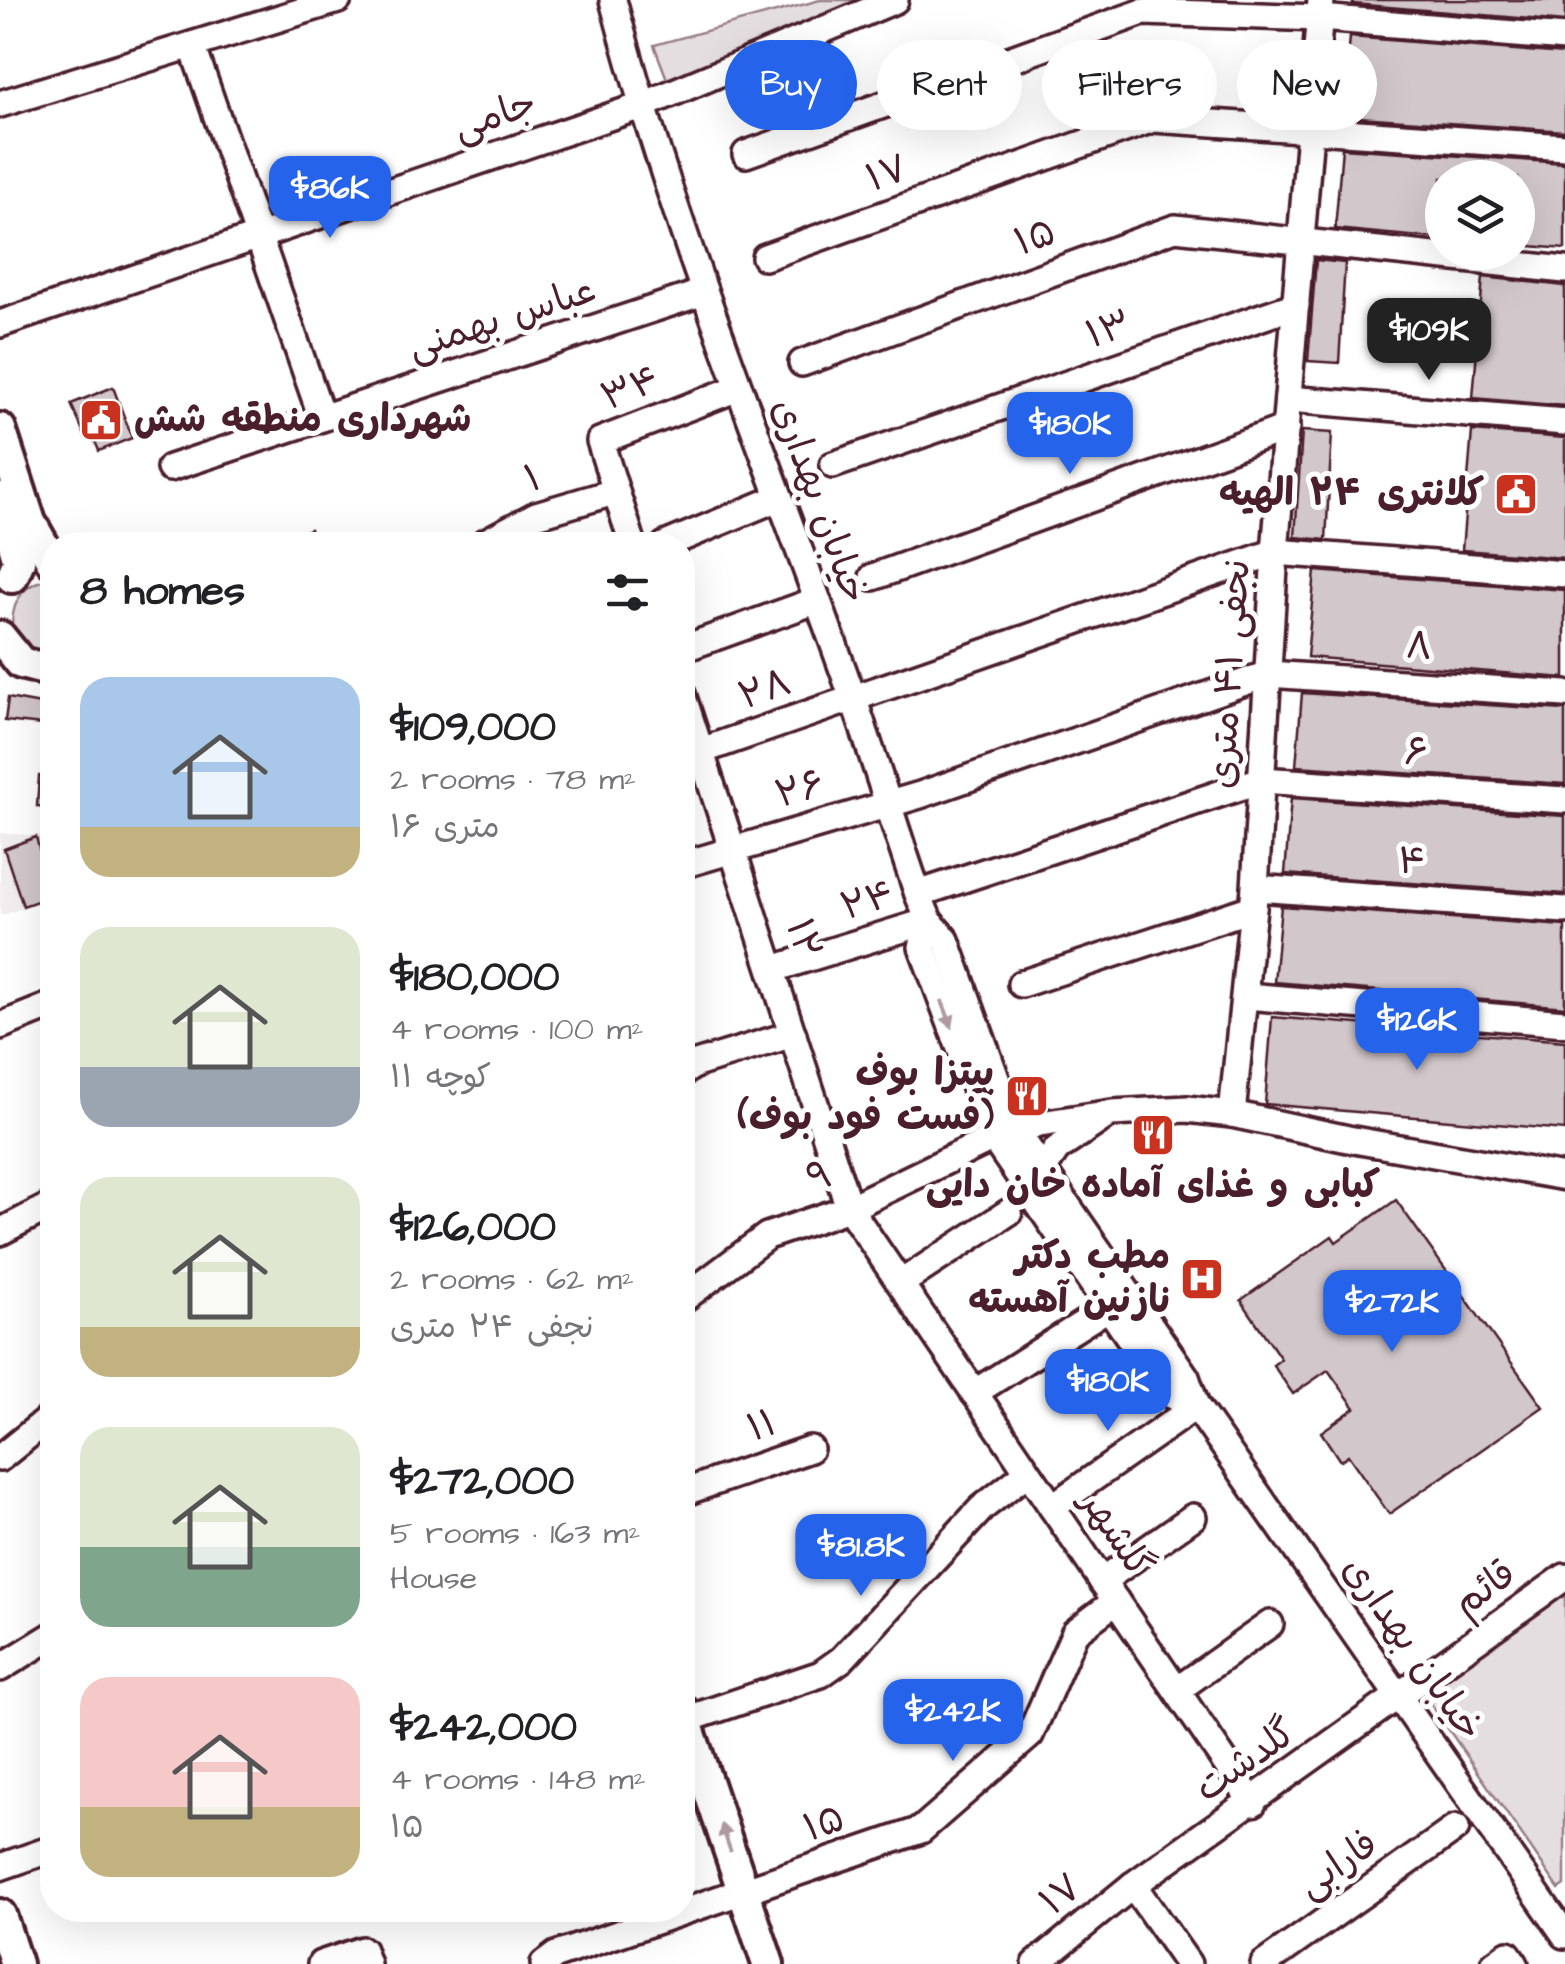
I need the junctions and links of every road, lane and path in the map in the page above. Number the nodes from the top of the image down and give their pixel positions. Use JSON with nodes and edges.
{"nodes":[{"id":1,"x":338,"y":0,"type":"edge"},
{"id":2,"x":613,"y":0,"type":"edge"},
{"id":3,"x":895,"y":0,"type":"edge"},
{"id":4,"x":1321,"y":9,"type":"edge"},
{"id":5,"x":1565,"y":38,"type":"edge"},
{"id":6,"x":1318,"y":40,"type":"edge"},
{"id":7,"x":192,"y":45,"type":"junction"},
{"id":8,"x":0,"y":105,"type":"edge"},
{"id":9,"x":641,"y":106,"type":"junction"},
{"id":10,"x":1237,"y":123,"type":"edge"},
{"id":11,"x":1311,"y":130,"type":"edge"},
{"id":12,"x":1359,"y":130,"type":"edge"},
{"id":13,"x":1565,"y":147,"type":"edge"},
{"id":14,"x":746,"y":154,"type":"dead end"},
{"id":15,"x":259,"y":236,"type":"junction"},
{"id":16,"x":1301,"y":242,"type":"junction"},
{"id":17,"x":765,"y":257,"type":"dead end"},
{"id":18,"x":1565,"y":270,"type":"edge"},
{"id":19,"x":704,"y":292,"type":"junction"},
{"id":20,"x":1296,"y":305,"type":"junction"},
{"id":21,"x":0,"y":324,"type":"edge"},
{"id":22,"x":802,"y":363,"type":"dead end"},
{"id":23,"x":738,"y":388,"type":"junction"},
{"id":24,"x":1288,"y":399,"type":"junction"},
{"id":25,"x":322,"y":418,"type":"junction"},
{"id":26,"x":1565,"y":422,"type":"edge"},
{"id":27,"x":1286,"y":428,"type":"junction"},
{"id":28,"x":0,"y":429,"type":"edge"},
{"id":29,"x":832,"y":465,"type":"dead end"},
{"id":30,"x":170,"y":468,"type":"dead end"},
{"id":31,"x":614,"y":492,"type":"junction"},
{"id":32,"x":0,"y":498,"type":"edge"},
{"id":33,"x":778,"y":498,"type":"junction"},
{"id":34,"x":505,"y":532,"type":"edge"},
{"id":35,"x":629,"y":532,"type":"edge"},
{"id":36,"x":695,"y":533,"type":"edge"},
{"id":37,"x":40,"y":540,"type":"edge"},
{"id":38,"x":1275,"y":552,"type":"junction"},
{"id":39,"x":40,"y":563,"type":"edge"},
{"id":40,"x":1565,"y":574,"type":"edge"},
{"id":41,"x":873,"y":577,"type":"dead end"},
{"id":42,"x":6,"y":586,"type":"edge"},
{"id":43,"x":815,"y":601,"type":"junction"},
{"id":44,"x":695,"y":644,"type":"edge"},
{"id":45,"x":4,"y":652,"type":"edge"},
{"id":46,"x":40,"y":670,"type":"edge"},
{"id":47,"x":1268,"y":674,"type":"junction"},
{"id":48,"x":1565,"y":694,"type":"edge"},
{"id":49,"x":853,"y":698,"type":"junction"},
{"id":50,"x":695,"y":732,"type":"edge"},
{"id":51,"x":702,"y":752,"type":"junction"},
{"id":52,"x":1261,"y":780,"type":"junction"},
{"id":53,"x":1565,"y":800,"type":"edge"},
{"id":54,"x":887,"y":805,"type":"junction"},
{"id":55,"x":734,"y":848,"type":"junction"},
{"id":56,"x":695,"y":861,"type":"edge"},
{"id":57,"x":918,"y":894,"type":"junction"},
{"id":58,"x":1254,"y":898,"type":"junction"},
{"id":59,"x":1565,"y":910,"type":"edge"},
{"id":60,"x":929,"y":922,"type":"junction"},
{"id":61,"x":773,"y":970,"type":"junction"},
{"id":62,"x":1021,"y":984,"type":"dead end"},
{"id":63,"x":1246,"y":996,"type":"junction"},
{"id":64,"x":40,"y":1011,"type":"edge"},
{"id":65,"x":1565,"y":1023,"type":"edge"},
{"id":66,"x":0,"y":1026,"type":"edge"},
{"id":67,"x":793,"y":1034,"type":"junction"},
{"id":68,"x":695,"y":1065,"type":"edge"},
{"id":69,"x":1112,"y":1112,"type":"junction"},
{"id":70,"x":1232,"y":1114,"type":"junction"},
{"id":71,"x":1004,"y":1133,"type":"junction"},
{"id":72,"x":1565,"y":1176,"type":"edge"},
{"id":73,"x":1034,"y":1181,"type":"junction"},
{"id":74,"x":848,"y":1208,"type":"junction"},
{"id":75,"x":40,"y":1211,"type":"edge"},
{"id":76,"x":1009,"y":1212,"type":"dead end"},
{"id":77,"x":0,"y":1232,"type":"edge"},
{"id":78,"x":901,"y":1283,"type":"junction"},
{"id":79,"x":695,"y":1290,"type":"edge"},
{"id":80,"x":1106,"y":1309,"type":"junction"},
{"id":81,"x":974,"y":1392,"type":"junction"},
{"id":82,"x":1196,"y":1406,"type":"junction"},
{"id":83,"x":40,"y":1426,"type":"edge"},
{"id":84,"x":810,"y":1448,"type":"dead end"},
{"id":85,"x":0,"y":1458,"type":"edge"},
{"id":86,"x":1028,"y":1472,"type":"junction"},
{"id":87,"x":695,"y":1488,"type":"edge"},
{"id":88,"x":1052,"y":1507,"type":"junction"},
{"id":89,"x":1193,"y":1517,"type":"dead end"},
{"id":90,"x":1565,"y":1577,"type":"edge"},
{"id":91,"x":1109,"y":1591,"type":"junction"},
{"id":92,"x":1270,"y":1624,"type":"dead end"},
{"id":93,"x":40,"y":1643,"type":"edge"},
{"id":94,"x":0,"y":1668,"type":"edge"},
{"id":95,"x":1177,"y":1690,"type":"junction"},
{"id":96,"x":1400,"y":1697,"type":"junction"},
{"id":97,"x":695,"y":1714,"type":"edge"},
{"id":98,"x":695,"y":1749,"type":"edge"},
{"id":99,"x":1253,"y":1803,"type":"junction"},
{"id":100,"x":1456,"y":1828,"type":"dead end"},
{"id":101,"x":40,"y":1853,"type":"edge"},
{"id":102,"x":0,"y":1867,"type":"edge"},
{"id":103,"x":1133,"y":1884,"type":"junction"},
{"id":104,"x":744,"y":1891,"type":"junction"},
{"id":105,"x":695,"y":1908,"type":"edge"},
{"id":106,"x":0,"y":1915,"type":"edge"},
{"id":107,"x":1561,"y":1920,"type":"edge"},
{"id":108,"x":653,"y":1922,"type":"edge"},
{"id":109,"x":364,"y":1957,"type":"edge"},
{"id":110,"x":16,"y":1964,"type":"edge"},
{"id":111,"x":321,"y":1964,"type":"edge"},
{"id":112,"x":544,"y":1964,"type":"edge"},
{"id":113,"x":768,"y":1964,"type":"edge"},
{"id":114,"x":1036,"y":1964,"type":"edge"},
{"id":115,"x":1188,"y":1964,"type":"edge"},
{"id":116,"x":1264,"y":1964,"type":"edge"}],
"edges":[{"from":1,"to":7,"type":"street"},
{"from":2,"to":9,"type":"street","name":"خیابان بهداری"},
{"from":3,"to":9,"type":"street","name":"جامی"},
{"from":4,"to":5,"type":"street"},
{"from":4,"to":6,"type":"street","name":"نجفی ۴۱ متری"},
{"from":4,"to":14,"type":"street"},
{"from":7,"to":8,"type":"street"},
{"from":7,"to":15,"type":"street"},
{"from":9,"to":15,"type":"street","name":"جامی"},
{"from":9,"to":19,"type":"street","name":"خیابان بهداری"},
{"from":10,"to":17,"type":"street","name":"۱۷"},
{"from":11,"to":16,"type":"street","name":"نجفی ۴۱ متری"},
{"from":12,"to":13,"type":"street","name":"۱۷"},
{"from":15,"to":21,"type":"street","name":"جامی"},
{"from":15,"to":25,"type":"street"},
{"from":16,"to":18,"type":"street","name":"۱۵"},
{"from":16,"to":20,"type":"street","name":"نجفی ۴۱ متری"},
{"from":16,"to":22,"type":"street","name":"۱۵"},
{"from":19,"to":23,"type":"street","name":"خیابان بهداری"},
{"from":19,"to":25,"type":"street","name":"عباس بهمنی"},
{"from":20,"to":24,"type":"street","name":"نجفی ۴۱ متری"},
{"from":20,"to":29,"type":"street","name":"۱۳"},
{"from":23,"to":31,"type":"street","name":"۳۴"},
{"from":23,"to":33,"type":"street","name":"خیابان بهداری"},
{"from":24,"to":26,"type":"street"},
{"from":24,"to":27,"type":"street","name":"نجفی ۴۱ متری"},
{"from":25,"to":30,"type":"street","name":"عباس بهمنی"},
{"from":27,"to":38,"type":"street","name":"نجفی ۴۱ متری"},
{"from":27,"to":41,"type":"street"},
{"from":28,"to":37,"type":"main road"},
{"from":31,"to":34,"type":"street","name":"۱"},
{"from":31,"to":35,"type":"street"},
{"from":32,"to":42,"type":"main road"},
{"from":33,"to":36,"type":"street"},
{"from":33,"to":43,"type":"street","name":"خیابان بهداری"},
{"from":38,"to":40,"type":"street"},
{"from":38,"to":47,"type":"street","name":"نجفی ۴۱ متری"},
{"from":38,"to":49,"type":"street","name":"۲۸"},
{"from":39,"to":42,"type":"main road"},
{"from":43,"to":44,"type":"street"},
{"from":43,"to":49,"type":"street","name":"خیابان بهداری"},
{"from":45,"to":46,"type":"main road"},
{"from":47,"to":48,"type":"street","name":"۸"},
{"from":47,"to":52,"type":"street","name":"نجفی ۴۱ متری"},
{"from":47,"to":54,"type":"street","name":"۲۶"},
{"from":49,"to":51,"type":"street","name":"۲۸"},
{"from":49,"to":54,"type":"street","name":"خیابان بهداری"},
{"from":50,"to":51,"type":"street","name":"۱۲"},
{"from":51,"to":55,"type":"street","name":"۱۲"},
{"from":52,"to":53,"type":"street","name":"۶"},
{"from":52,"to":57,"type":"street"},
{"from":52,"to":58,"type":"street","name":"نجفی ۴۱ متری"},
{"from":54,"to":55,"type":"street","name":"۲۶"},
{"from":54,"to":57,"type":"street","name":"خیابان بهداری"},
{"from":55,"to":56,"type":"street","name":"۲۶"},
{"from":55,"to":61,"type":"street","name":"۱۲"},
{"from":57,"to":60,"type":"street","name":"خیابان بهداری"},
{"from":58,"to":59,"type":"street","name":"۴"},
{"from":58,"to":62,"type":"street"},
{"from":58,"to":63,"type":"street","name":"نجفی ۴۱ متری"},
{"from":60,"to":61,"type":"street","name":"۲۴"},
{"from":60,"to":71,"type":"street","name":"خیابان بهداری"},
{"from":61,"to":67,"type":"street","name":"۱۲"},
{"from":63,"to":65,"type":"street"},
{"from":63,"to":70,"type":"street","name":"نجفی ۴۱ متری"},
{"from":64,"to":66,"type":"street"},
{"from":67,"to":68,"type":"street"},
{"from":67,"to":74,"type":"street","name":"۱۲"},
{"from":69,"to":70,"type":"street","name":"۹"},
{"from":69,"to":71,"type":"street","name":"۹"},
{"from":69,"to":73,"type":"street"},
{"from":70,"to":72,"type":"street","name":"۹"},
{"from":71,"to":73,"type":"street","name":"خیابان بهداری"},
{"from":71,"to":74,"type":"street","name":"۹"},
{"from":73,"to":80,"type":"street","name":"خیابان بهداری"},
{"from":73,"to":82,"type":"street","name":"خیابان بهداری"},
{"from":74,"to":78,"type":"street","name":"گلشهر"},
{"from":74,"to":79,"type":"street","name":"۹"},
{"from":75,"to":77,"type":"street"},
{"from":76,"to":78,"type":"street"},
{"from":78,"to":81,"type":"street","name":"گلشهر"},
{"from":80,"to":81,"type":"street"},
{"from":80,"to":82,"type":"street","name":"خیابان بهداری"},
{"from":81,"to":86,"type":"street","name":"گلشهر"},
{"from":82,"to":88,"type":"street"},
{"from":82,"to":96,"type":"street","name":"خیابان بهداری"},
{"from":83,"to":85,"type":"street"},
{"from":84,"to":87,"type":"street","name":"۱۱"},
{"from":86,"to":88,"type":"street","name":"گلشهر"},
{"from":86,"to":97,"type":"street"},
{"from":88,"to":91,"type":"street","name":"گلشهر"},
{"from":89,"to":91,"type":"street"},
{"from":90,"to":96,"type":"street","name":"قائم"},
{"from":91,"to":95,"type":"street","name":"گلشهر"},
{"from":91,"to":104,"type":"street","name":"۱۵"},
{"from":92,"to":95,"type":"street"},
{"from":93,"to":94,"type":"street"},
{"from":95,"to":99,"type":"street","name":"گلشهر"},
{"from":96,"to":99,"type":"street","name":"گلدشت"},
{"from":96,"to":107,"type":"street","name":"خیابان بهداری"},
{"from":104,"to":98,"type":"main road","one_way":true},
{"from":99,"to":103,"type":"street","name":"گلدشت"},
{"from":100,"to":116,"type":"street","name":"فارابی"},
{"from":101,"to":102,"type":"street"},
{"from":103,"to":114,"type":"street","name":"۱۷"},
{"from":103,"to":115,"type":"street"},
{"from":104,"to":105,"type":"street"},
{"from":104,"to":113,"type":"main road"},
{"from":106,"to":110,"type":"main road"},
{"from":108,"to":112,"type":"street"},
{"from":109,"to":111,"type":"street"}]}
